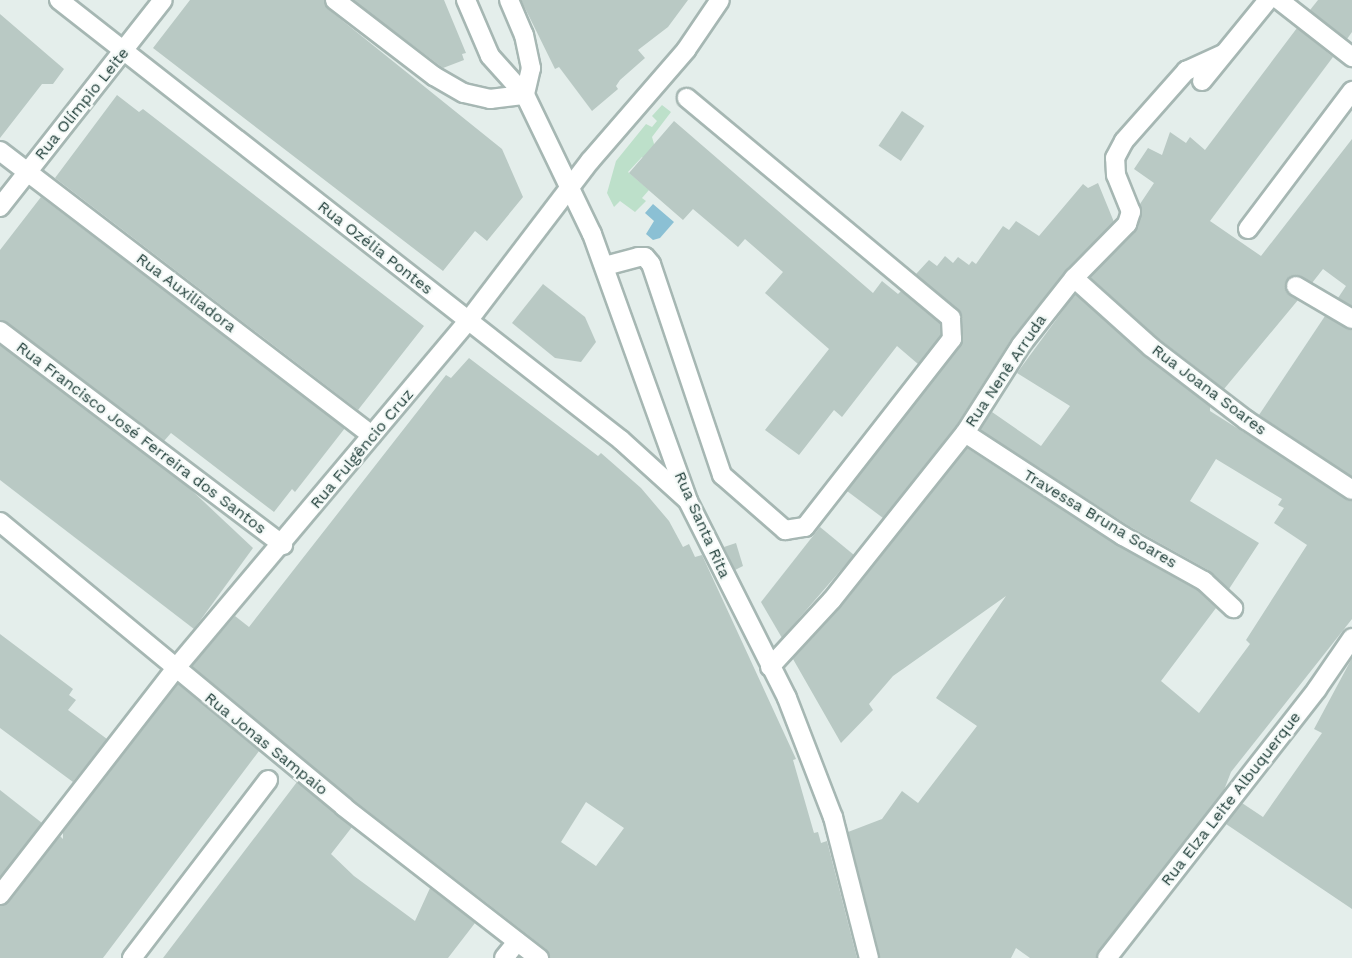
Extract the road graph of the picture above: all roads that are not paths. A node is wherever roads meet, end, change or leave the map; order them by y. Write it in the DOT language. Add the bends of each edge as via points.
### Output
graph roads {
  1 [pos="59,0"];
  2 [pos="163,0"];
  3 [pos="335,0"];
  4 [pos="466,0"];
  5 [pos="509,0"];
  6 [pos="720,0"];
  7 [pos="1268,0"];
  8 [pos="1279,0"];
  9 [pos="124,52"];
  10 [pos="1223,54"];
  11 [pos="1352,57"];
  12 [pos="1202,81"];
  13 [pos="1352,91"];
  14 [pos="525,95"];
  15 [pos="687,98"];
  16 [pos="0,151"];
  17 [pos="28,172"];
  18 [pos="572,186"];
  19 [pos="0,207"];
  20 [pos="1248,229"];
  21 [pos="605,266"];
  22 [pos="1074,278"];
  23 [pos="1296,286"];
  24 [pos="1352,319"];
  25 [pos="468,321"];
  26 [pos="0,332"];
  27 [pos="964,433"];
  28 [pos="372,435"];
  29 [pos="1352,490"];
  30 [pos="688,501"];
  31 [pos="0,522"];
  32 [pos="283,545"];
  33 [pos="1233,608"];
  34 [pos="1352,638"];
  35 [pos="770,667"];
  36 [pos="175,669"];
  37 [pos="268,780"];
  38 [pos="0,895"];
  39 [pos="517,942"];
  40 [pos="132,958"];
  41 [pos="504,958"];
  42 [pos="539,958"];
  43 [pos="869,958"];
  44 [pos="1107,958"];
  1 -- 9 [label="street, Rua Ozélia Pontes"];
  2 -- 9 [label="street, Rua Olímpio Leite"];
  3 -- 14 [label="street" via="434,76 464,93 490,99"];
  4 -- 14 [label="street, Rua Santa Rita" via="490,56"];
  5 -- 14 [label="street" via="524,35 531,68"];
  6 -- 18 [label="street, Rua Fulgêncio Cruz" via="686,50"];
  7 -- 10 [label="street, Rua Nenê Arruda"];
  8 -- 11 [label="street"];
  9 -- 17 [label="street, Rua Olímpio Leite"];
  9 -- 25 [label="street, Rua Ozélia Pontes"];
  10 -- 12 [label="street, Rua Nenê Arruda"];
  10 -- 22 [label="street, Rua Nenê Arruda" via="1186,71 1125,141 1114,158 1131,218"];
  13 -- 20 [label="street"];
  14 -- 18 [label="street, Rua Santa Rita"];
  15 -- 21 [label="street" via="951,318 952,339 806,527 785,530 722,475 651,264 645,257 638,257"];
  16 -- 17 [label="street, Rua Auxiliadora"];
  17 -- 19 [label="street, Rua Olímpio Leite"];
  17 -- 28 [label="street, Rua Auxiliadora"];
  18 -- 21 [label="street, Rua Santa Rita"];
  18 -- 25 [label="street, Rua Fulgêncio Cruz"];
  21 -- 30 [label="street, Rua Santa Rita"];
  22 -- 27 [label="street, Rua Nenê Arruda" via="1021,345"];
  22 -- 29 [label="street, Rua Joana Soares" via="1151,347 1237,413"];
  23 -- 24 [label="street"];
  25 -- 28 [label="street, Rua Fulgêncio Cruz"];
  25 -- 30 [label="street, Rua Ozélia Pontes" via="621,440"];
  26 -- 32 [label="street, Rua Francisco José Ferreira dos Santos"];
  27 -- 33 [label="street, Travessa Bruna Soares" via="1123,536 1204,581"];
  27 -- 35 [label="street, Rua Nenê Arruda" via="832,600"];
  28 -- 32 [label="street, Rua Fulgêncio Cruz"];
  30 -- 35 [label="street, Rua Santa Rita"];
  31 -- 36 [label="street, Rua Jonas Sampaio"];
  32 -- 36 [label="street, Rua Fulgêncio Cruz"];
  34 -- 44 [label="street, Rua Elza Leite Albuquerque" via="1317,689"];
  35 -- 43 [label="street, Rua Santa Rita" via="787,698 833,817"];
  36 -- 38 [label="street, Rua Fulgêncio Cruz"];
  36 -- 39 [label="street, Rua Jonas Sampaio"];
  37 -- 40 [label="street"];
  39 -- 41 [label="street"];
  39 -- 42 [label="street, Rua Jonas Sampaio"];
}
